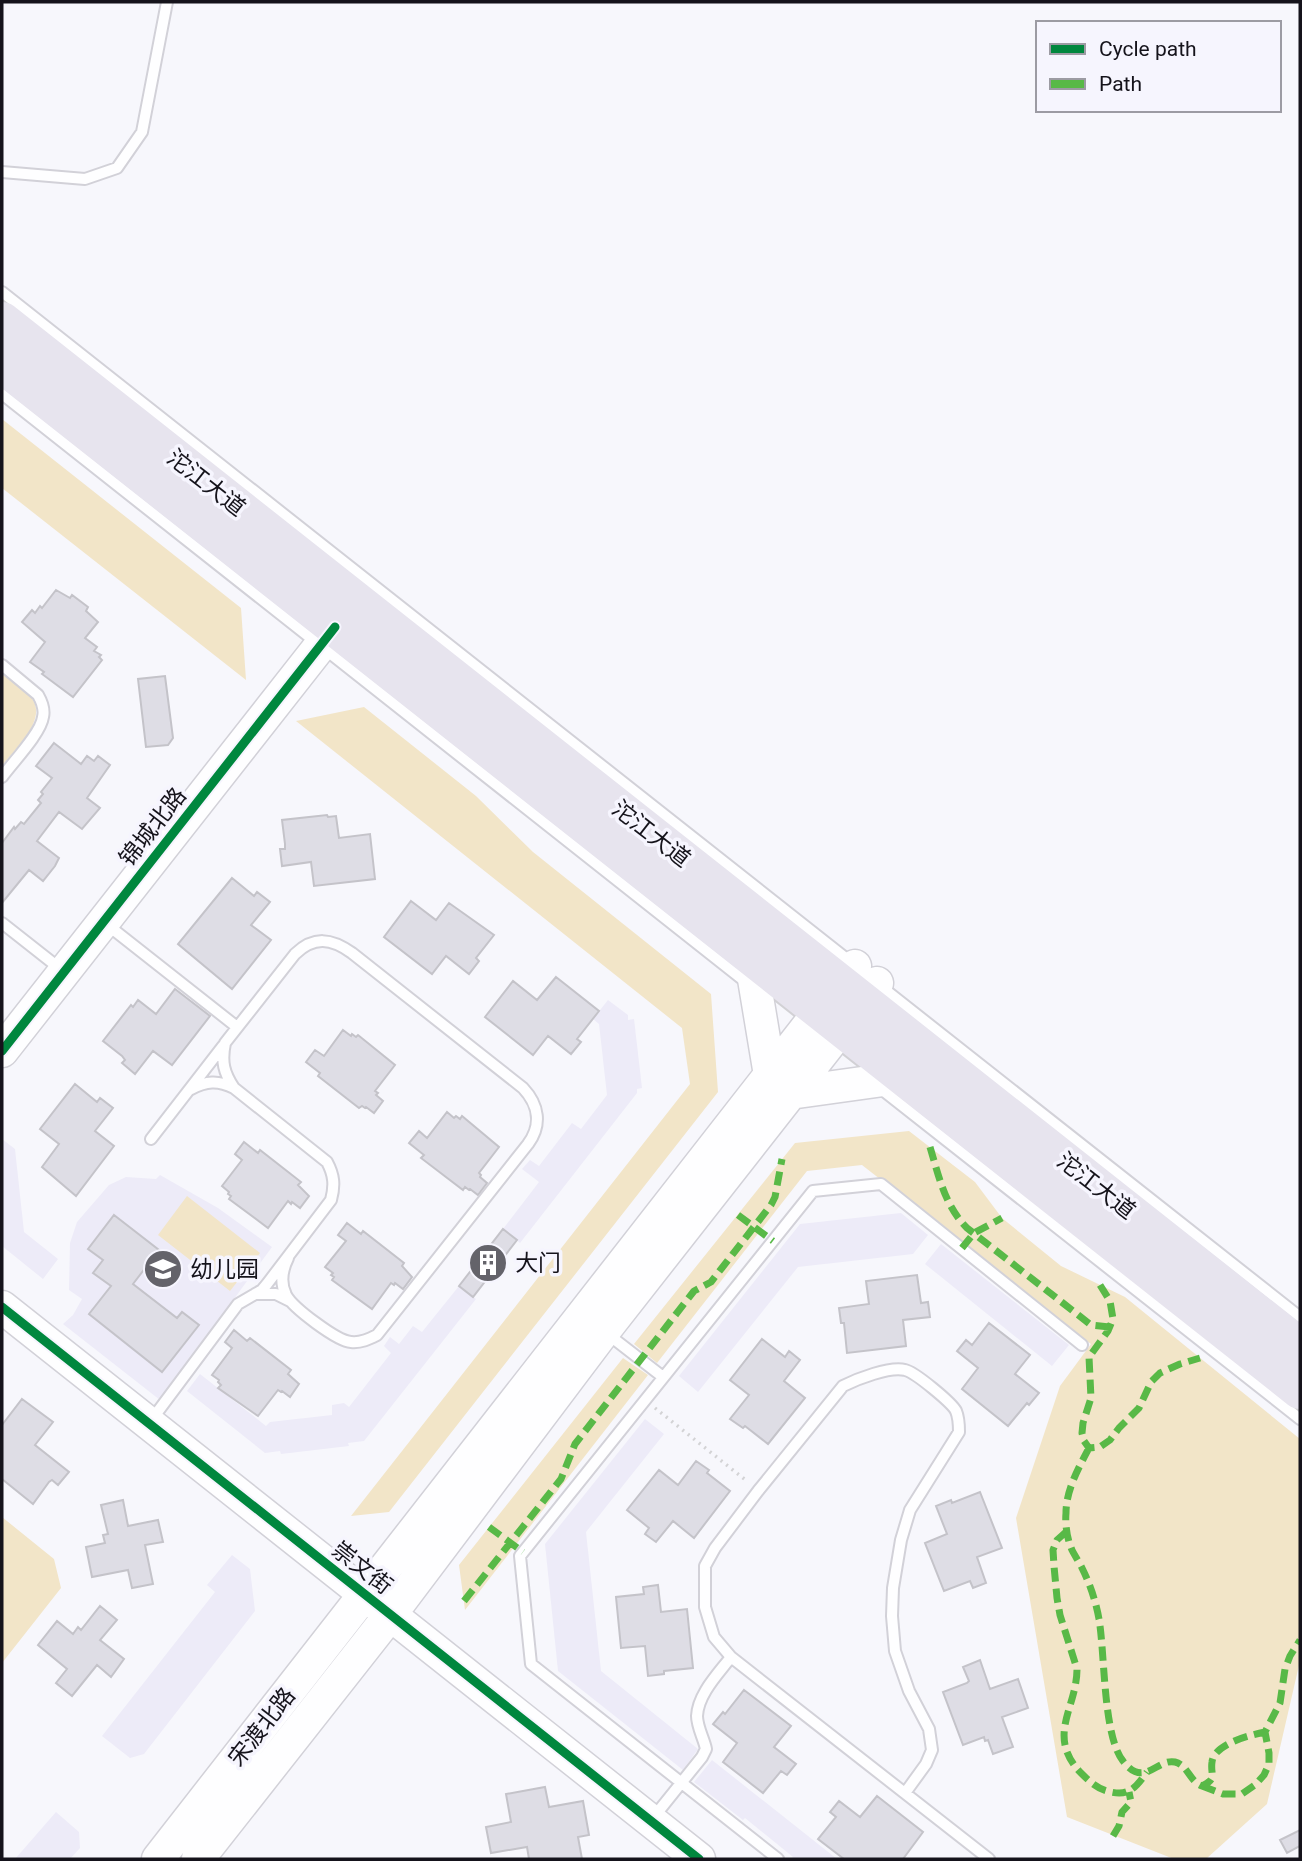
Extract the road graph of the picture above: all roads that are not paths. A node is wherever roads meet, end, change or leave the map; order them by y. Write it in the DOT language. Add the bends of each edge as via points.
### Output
graph roads {
  1 [pos="167,2"];
  2 [pos="2,173"];
  3 [pos="2,292"];
  4 [pos="2,321"];
  5 [pos="2,364"];
  6 [pos="2,394"];
  7 [pos="328,636"];
  8 [pos="2,665"];
  9 [pos="2,776"];
  10 [pos="103,922"];
  11 [pos="2,923"];
  12 [pos="64,972"];
  13 [pos="753,972"];
  14 [pos="850,995"];
  15 [pos="237,1027"];
  16 [pos="225,1043"];
  17 [pos="2,1051"];
  18 [pos="888,1080"];
  19 [pos="780,1084"];
  20 [pos="234,1088"];
  21 [pos="187,1092"];
  22 [pos="151,1139"];
  23 [pos="288,1258"];
  24 [pos="255,1294"];
  25 [pos="292,1303"];
  26 [pos="2,1307"];
  27 [pos="1300,1317"];
  28 [pos="604,1331"];
  29 [pos="1082,1345"];
  30 [pos="1300,1347"];
  31 [pos="663,1377"];
  32 [pos="1300,1390"];
  33 [pos="1300,1419"];
  34 [pos="149,1423"];
  35 [pos="365,1595"];
  36 [pos="390,1615"];
  37 [pos="731,1657"];
  38 [pos="682,1783"];
  39 [pos="905,1793"];
  40 [pos="651,1821"];
  41 [pos="158,1859"];
  42 [pos="198,1859"];
  43 [pos="699,1859"];
  44 [pos="778,1859"];
  45 [pos="989,1859"];
  1 -- 2 [label="lane" via="142,132 117,168 85,180"];
  3 -- 14 [label="lane"];
  4 -- 14 [label="highway, 沱江大道"];
  5 -- 7 [label="highway, 沱江大道"];
  6 -- 7 [label="lane"];
  7 -- 10 [label="main road, 锦城北路"];
  7 -- 13 [label="highway, 沱江大道"];
  8 -- 9 [label="lane" via="38,695 44,714 37,731"];
  10 -- 12 [label="main road, 锦城北路"];
  10 -- 15 [label="lane"];
  11 -- 12 [label="lane"];
  12 -- 17 [label="main road, 锦城北路"];
  13 -- 14 [label="highway, 沱江大道"];
  13 -- 19 [label="main road"];
  14 -- 18 [label="highway, 沱江大道"];
  14 -- 19 [label="main road"];
  14 -- 27 [label="lane"];
  14 -- 30 [label="highway, 沱江大道"];
  15 -- 16 [label="lane"];
  15 -- 25 [label="lane" via="302,947 319,941 336,943 523,1088 537,1114 533,1137 377,1335 362,1342 345,1341"];
  16 -- 20 [label="lane" via="223,1065"];
  16 -- 21 [label="lane"];
  18 -- 19 [label="main road"];
  18 -- 32 [label="highway, 沱江大道"];
  18 -- 33 [label="lane"];
  19 -- 28 [label="main road, 宋渡北路"];
  19 -- 35 [label="main road, 宋渡北路"];
  20 -- 21 [label="lane" via="209,1082"];
  20 -- 23 [label="lane" via="319,1154 332,1171 331,1200"];
  21 -- 22 [label="lane"];
  23 -- 24 [label="lane"];
  23 -- 25 [label="lane" via="282,1273"];
  24 -- 25 [label="lane" via="276,1294"];
  24 -- 34 [label="lane" via="238,1304"];
  26 -- 34 [label="main road, 崇文街"];
  28 -- 31 [label="lane"];
  28 -- 36 [label="main road, 宋渡北路"];
  29 -- 31 [label="lane" via="881,1184 813,1191"];
  31 -- 38 [label="lane" via="520,1556 531,1664"];
  34 -- 35 [label="main road, 崇文街"];
  35 -- 36 [label="main road, 崇文街"];
  35 -- 41 [label="main road, 宋渡北路"];
  36 -- 40 [label="main road, 崇文街"];
  36 -- 42 [label="main road, 宋渡北路"];
  37 -- 38 [label="lane" via="699,1707 697,1718 706,1749"];
  37 -- 39 [label="lane"];
  37 -- 39 [label="lane" via="714,1637 705,1607 705,1566 715,1548 843,1386 879,1372 905,1369 954,1408 959,1420 959,1432 910,1510 893,1588 895,1651 929,1729 932,1750"];
  38 -- 40 [label="lane"];
  38 -- 44 [label="lane"];
  39 -- 45 [label="lane"];
  40 -- 43 [label="main road, 崇文街"];
}
